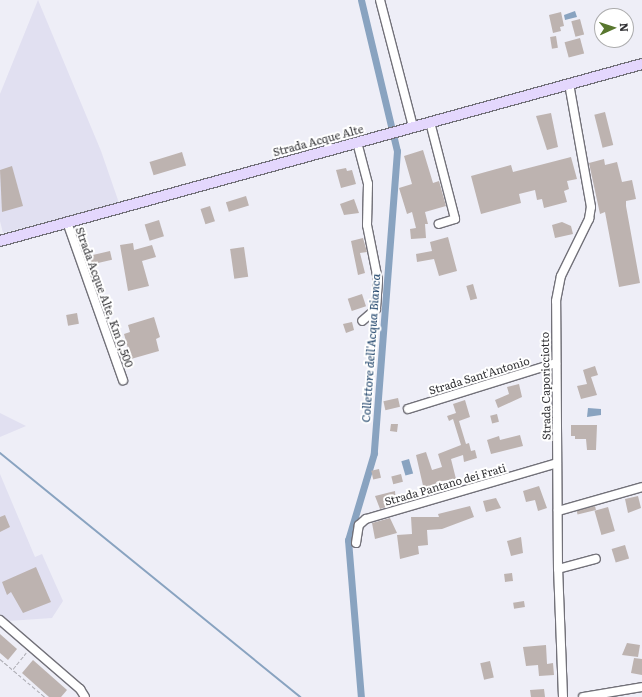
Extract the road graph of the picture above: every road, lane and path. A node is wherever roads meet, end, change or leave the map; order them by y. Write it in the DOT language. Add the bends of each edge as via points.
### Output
graph roads {
  1 [pos="380,0"];
  2 [pos="642,64"];
  3 [pos="569,84"];
  4 [pos="430,122"];
  5 [pos="413,126"];
  6 [pos="357,142"];
  7 [pos="67,222"];
  8 [pos="439,224"];
  9 [pos="0,241"];
  10 [pos="362,321"];
  11 [pos="556,363"];
  12 [pos="123,380"];
  13 [pos="408,409"];
  14 [pos="557,463"];
  15 [pos="642,487"];
  16 [pos="558,511"];
  17 [pos="356,543"];
  18 [pos="596,560"];
  19 [pos="558,569"];
  20 [pos="0,620"];
  21 [pos="32,646"];
  22 [pos="0,659"];
  23 [pos="12,670"];
  24 [pos="642,687"];
  25 [pos="45,697"];
  26 [pos="85,697"];
  27 [pos="563,697"];
  28 [pos="583,697"];
  1 -- 5 [label="street"];
  2 -- 3 [label="main road, Strada Acque Alte"];
  3 -- 4 [label="main road, Strada Acque Alte"];
  3 -- 11 [label="street, Strada Caporicciotto" via="592,207 589,219 566,262 558,284"];
  4 -- 5 [label="main road, Strada Acque Alte"];
  4 -- 8 [label="street" via="455,219"];
  5 -- 6 [label="main road, Strada Acque Alte"];
  6 -- 7 [label="main road, Strada Acque Alte"];
  6 -- 10 [label="street" via="368,184 367,229 378,283 376,309"];
  7 -- 9 [label="main road, Strada Acque Alte"];
  7 -- 12 [label="street, Strada Acque Alte, Km 0,500"];
  11 -- 13 [label="street, Strada Sant'Antonio"];
  11 -- 14 [label="street, Strada Caporicciotto"];
  14 -- 16 [label="street, Strada Caporicciotto"];
  14 -- 17 [label="street, Strada Pantano dei Frati" via="366,519 359,525"];
  15 -- 16 [label="street"];
  16 -- 19 [label="street, Strada Caporicciotto"];
  18 -- 19 [label="street"];
  19 -- 27 [label="street, Strada Caporicciotto"];
  20 -- 21 [label="street"];
  21 -- 23 [label="path"];
  21 -- 26 [label="street" via="80,689"];
  22 -- 23 [label="path"];
  23 -- 25 [label="path"];
  24 -- 28 [label="street"];
}
